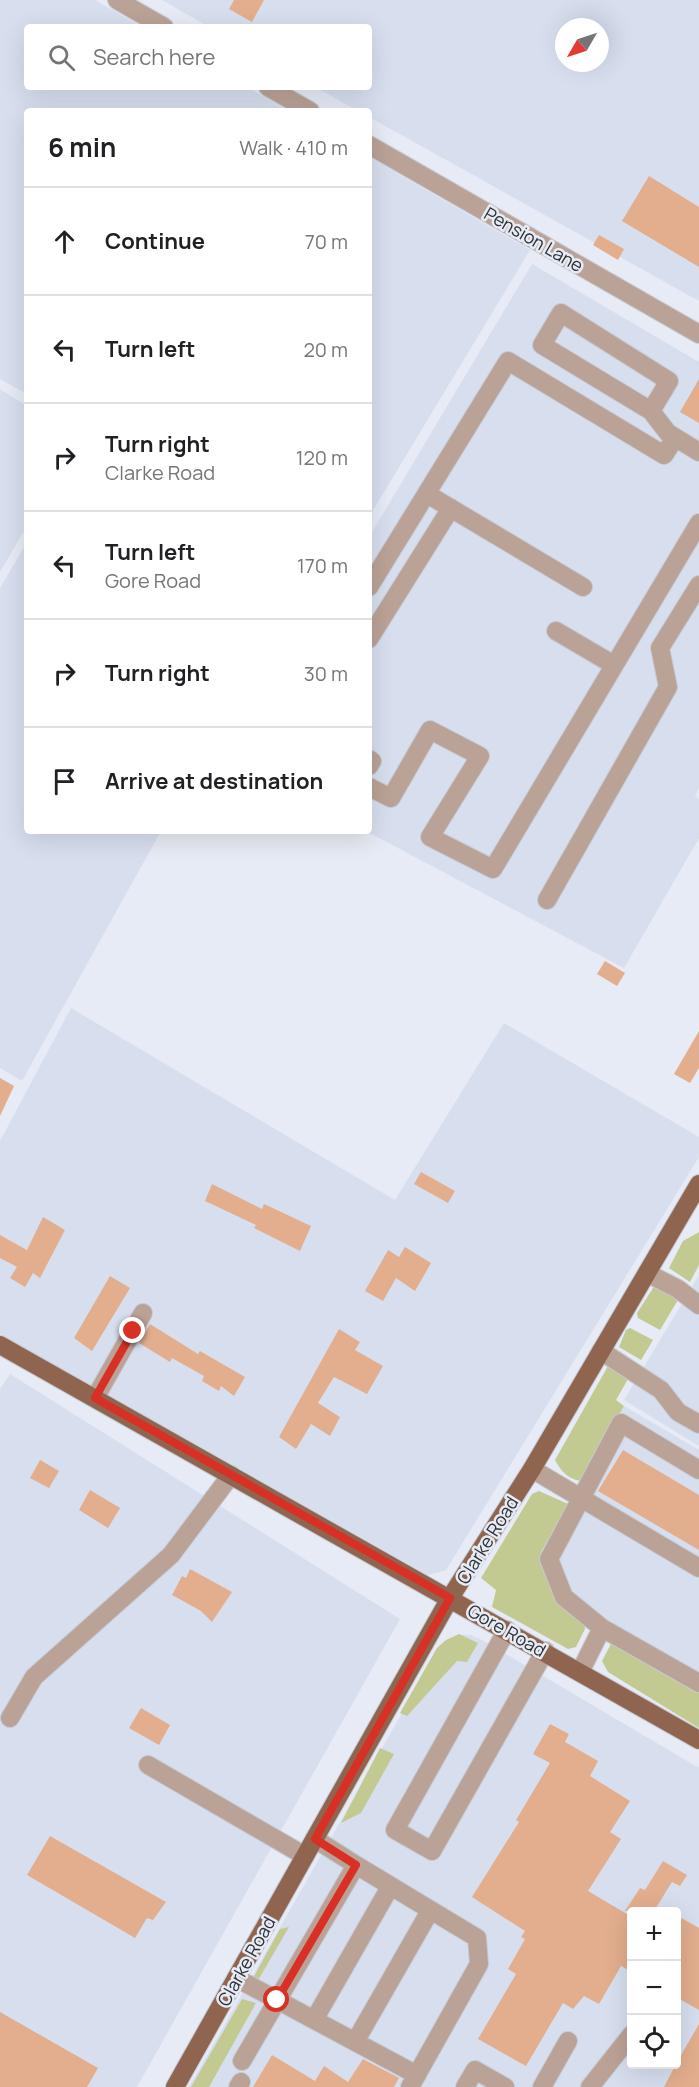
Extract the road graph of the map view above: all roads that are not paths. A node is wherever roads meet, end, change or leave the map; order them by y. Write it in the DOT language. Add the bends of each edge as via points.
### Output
graph roads {
  1 [pos="117,0"];
  2 [pos="159,24"];
  3 [pos="273,90"];
  4 [pos="305,108"];
  5 [pos="372,147"];
  6 [pos="699,334"];
  7 [pos="651,411"];
  8 [pos="675,438"];
  9 [pos="699,452"];
  10 [pos="427,494"];
  11 [pos="452,508"];
  12 [pos="699,523"];
  13 [pos="372,582"];
  14 [pos="699,585"];
  15 [pos="584,587"];
  16 [pos="556,631"];
  17 [pos="372,634"];
  18 [pos="614,665"];
  19 [pos="372,788"];
  20 [pos="547,900"];
  21 [pos="699,1184"];
  22 [pos="647,1273"];
  23 [pos="699,1305"];
  24 [pos="143,1313"];
  25 [pos="0,1345"];
  26 [pos="602,1351"];
  27 [pos="95,1398"];
  28 [pos="699,1424"];
  29 [pos="532,1469"];
  30 [pos="699,1470"];
  31 [pos="231,1474"];
  32 [pos="580,1497"];
  33 [pos="699,1568"];
  34 [pos="450,1598"];
  35 [pos="602,1628"];
  36 [pos="507,1630"];
  37 [pos="545,1652"];
  38 [pos="580,1672"];
  39 [pos="699,1683"];
  40 [pos="10,1718"];
  41 [pos="699,1740"];
  42 [pos="148,1765"];
  43 [pos="315,1839"];
  44 [pos="305,1856"];
  45 [pos="356,1865"];
  46 [pos="390,1887"];
  47 [pos="430,1911"];
  48 [pos="236,1978"];
  49 [pos="277,2000"];
  50 [pos="314,2020"];
  51 [pos="627,2040"];
  52 [pos="568,2041"];
  53 [pos="355,2042"];
  54 [pos="242,2061"];
  55 [pos="413,2081"];
  56 [pos="175,2087"];
  57 [pos="465,2087"];
  58 [pos="505,2087"];
  59 [pos="542,2087"];
  60 [pos="590,2087"];
  1 -- 2 [label="street"];
  3 -- 4 [label="street"];
  5 -- 6 [label="street, Pension Lane"];
  7 -- 7 [label="street" via="669,381 561,314 542,345"];
  7 -- 8 [label="street"];
  8 -- 9 [label="street"];
  8 -- 10 [label="street" via="664,454 508,361"];
  10 -- 11 [label="street"];
  10 -- 13 [label="street"];
  11 -- 15 [label="street"];
  11 -- 17 [label="street"];
  12 -- 18 [label="street"];
  14 -- 20 [label="street" via="660,648 668,687"];
  16 -- 18 [label="street"];
  18 -- 19 [label="street" via="493,868 430,837 480,756 430,730 391,798"];
  21 -- 22 [label="main road, Clarke Road"];
  22 -- 23 [label="street"];
  22 -- 26 [label="main road, Clarke Road"];
  24 -- 27 [label="street"];
  25 -- 27 [label="main road, Gore Road"];
  26 -- 28 [label="street" via="661,1390 678,1412"];
  26 -- 29 [label="main road, Clarke Road"];
  27 -- 31 [label="main road, Gore Road"];
  29 -- 32 [label="street"];
  29 -- 34 [label="main road, Clarke Road"];
  30 -- 32 [label="street" via="621,1424"];
  31 -- 34 [label="main road, Gore Road"];
  31 -- 40 [label="street" via="171,1555 34,1677"];
  32 -- 33 [label="street"];
  32 -- 35 [label="street" via="549,1559 564,1597"];
  34 -- 36 [label="main road, Gore Road"];
  34 -- 43 [label="main road, Clarke Road"];
  35 -- 38 [label="street"];
  35 -- 39 [label="street"];
  36 -- 37 [label="main road, Gore Road"];
  36 -- 37 [label="street" via="395,1830 432,1851"];
  37 -- 38 [label="main road, Gore Road"];
  38 -- 41 [label="main road, Gore Road"];
  42 -- 44 [label="street"];
  43 -- 44 [label="main road, Clarke Road"];
  43 -- 45 [label="street"];
  44 -- 48 [label="main road, Clarke Road"];
  45 -- 46 [label="street"];
  45 -- 49 [label="street"];
  46 -- 47 [label="street"];
  46 -- 50 [label="street"];
  47 -- 53 [label="street"];
  47 -- 55 [label="street" via="477,1938 479,1964"];
  48 -- 49 [label="street"];
  48 -- 56 [label="main road, Clarke Road"];
  49 -- 50 [label="street"];
  49 -- 54 [label="street"];
  50 -- 53 [label="street"];
  51 -- 60 [label="street"];
  52 -- 59 [label="street"];
  53 -- 55 [label="street"];
  57 -- 58 [label="street" via="474,2070"];
}
